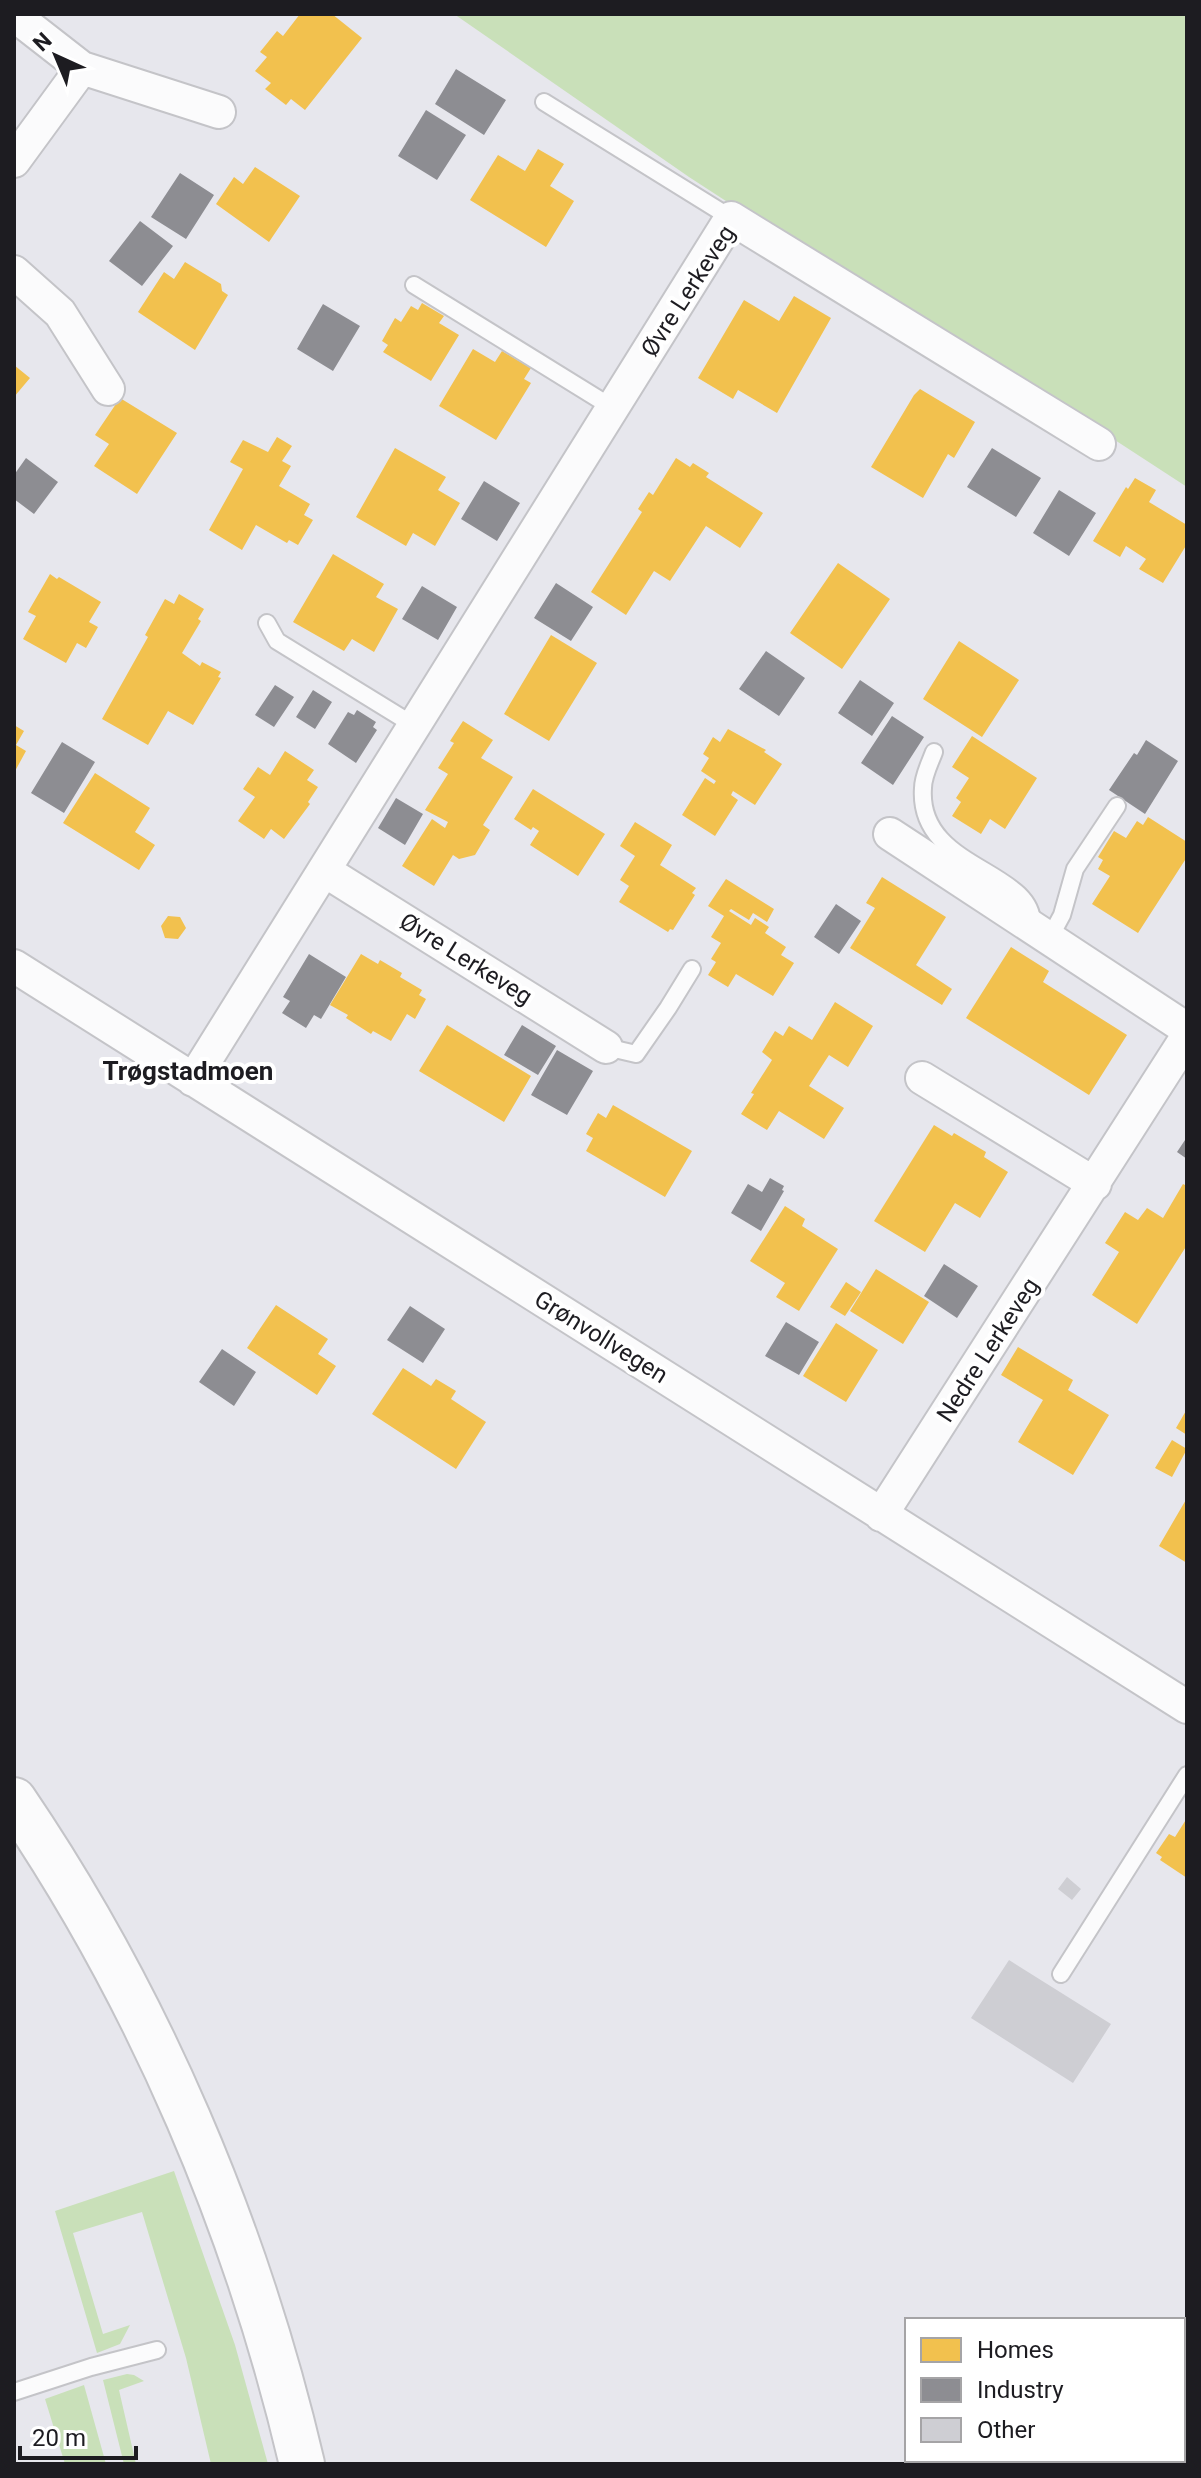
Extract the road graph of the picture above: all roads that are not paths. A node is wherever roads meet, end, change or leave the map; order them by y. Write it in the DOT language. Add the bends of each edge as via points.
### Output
graph roads {
  1 [pos="14,15"];
  2 [pos="82,68"];
  3 [pos="544,102"];
  4 [pos="219,112"];
  5 [pos="14,161"];
  6 [pos="731,218"];
  7 [pos="14,272"];
  8 [pos="414,285"];
  9 [pos="108,389"];
  10 [pos="613,408"];
  11 [pos="1099,444"];
  12 [pos="267,623"];
  13 [pos="415,726"];
  14 [pos="934,752"];
  15 [pos="1117,806"];
  16 [pos="890,834"];
  17 [pos="325,871"];
  18 [pos="1040,933"];
  19 [pos="14,966"];
  20 [pos="692,969"];
  21 [pos="1187,1029"];
  22 [pos="1187,1037"];
  23 [pos="606,1047"];
  24 [pos="922,1078"];
  25 [pos="193,1080"];
  26 [pos="1095,1184"];
  27 [pos="881,1515"];
  28 [pos="1187,1707"];
  29 [pos="1187,1775"];
  30 [pos="14,1800"];
  31 [pos="1061,1974"];
  32 [pos="157,2350"];
  33 [pos="14,2392"];
  34 [pos="302,2464"];
  1 -- 2 [label="street"];
  2 -- 4 [label="street"];
  2 -- 5 [label="street"];
  3 -- 6 [label="lane"];
  6 -- 10 [label="street, Øvre Lerkeveg"];
  6 -- 11 [label="street, Øvre Lerkeveg"];
  7 -- 9 [label="street" via="60,313"];
  8 -- 10 [label="lane"];
  10 -- 13 [label="street, Øvre Lerkeveg"];
  12 -- 13 [label="lane" via="277,641"];
  13 -- 17 [label="street, Øvre Lerkeveg"];
  14 -- 18 [label="lane" via="923,784 930,828 949,849 1024,897"];
  15 -- 18 [label="lane" via="1075,869 1062,915"];
  16 -- 18 [label="street"];
  17 -- 23 [label="street, Øvre Lerkeveg"];
  17 -- 25 [label="street, Øvre Lerkeveg"];
  18 -- 21 [label="street"];
  19 -- 25 [label="street, Grønvollvegen"];
  20 -- 23 [label="lane" via="636,1054"];
  22 -- 26 [label="street, Nedre Lerkeveg"];
  24 -- 26 [label="street"];
  25 -- 27 [label="street, Grønvollvegen"];
  26 -- 27 [label="street, Nedre Lerkeveg"];
  27 -- 28 [label="street, Grønvollvegen"];
  29 -- 31 [label="lane"];
  30 -- 34 [label="main road" via="108,1955 189,2123 252,2287"];
  32 -- 33 [label="lane"];
}
